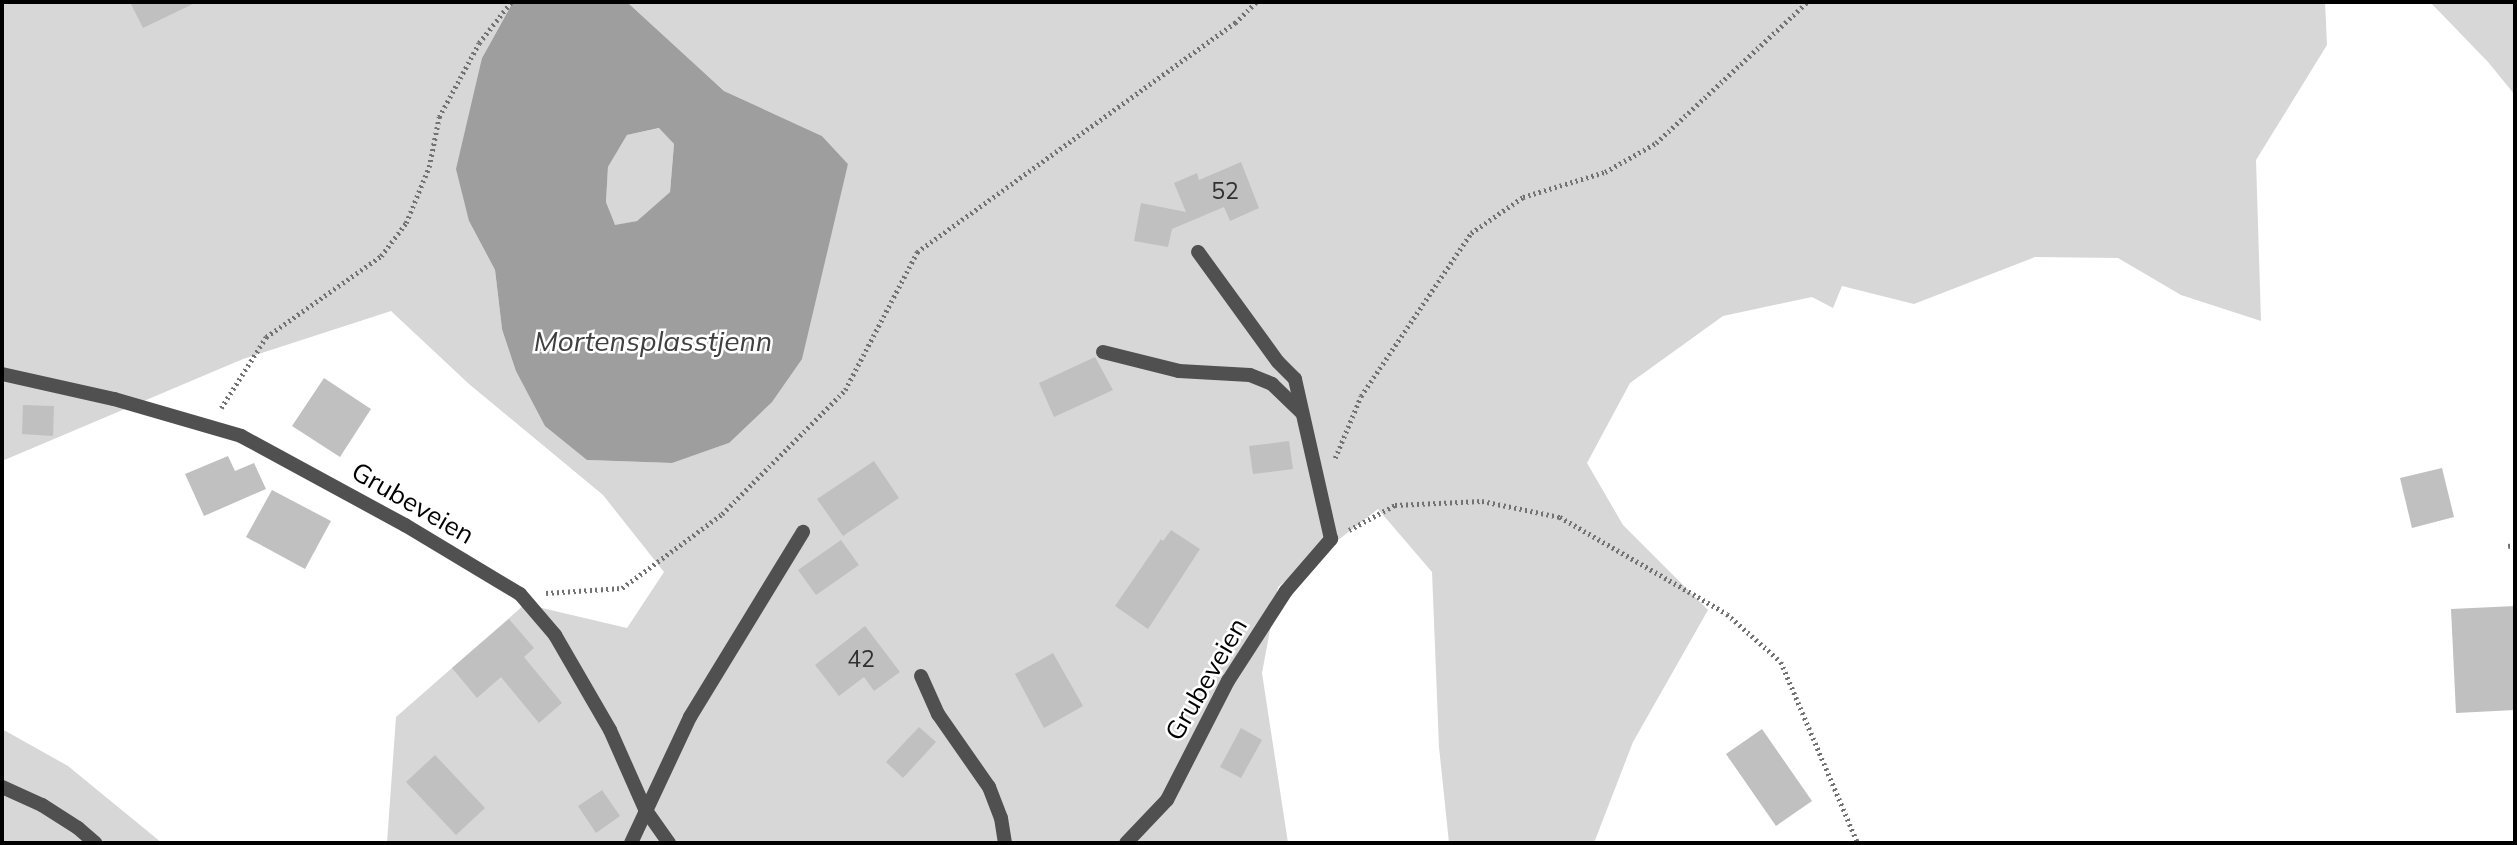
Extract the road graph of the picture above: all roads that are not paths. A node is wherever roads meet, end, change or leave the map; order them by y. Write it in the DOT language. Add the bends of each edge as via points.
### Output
graph roads {
  1 [pos="1198,252"];
  2 [pos="1103,352"];
  3 [pos="2,374"];
  4 [pos="1303,413"];
  5 [pos="803,532"];
  6 [pos="921,676"];
  7 [pos="2,787"];
  8 [pos="645,809"];
  9 [pos="95,843"];
  10 [pos="631,843"];
  11 [pos="669,843"];
  12 [pos="1005,843"];
  13 [pos="1126,843"];
  1 -- 4 [label="street" via="1295,379"];
  2 -- 4 [label="street" via="1179,371 1250,375 1272,384"];
  3 -- 8 [label="street, Grubeveien" via="114,399 241,436 520,594 555,635 610,730"];
  4 -- 13 [label="street, Grubeveien" via="1331,539 1286,591 1228,681 1167,800"];
  5 -- 8 [label="street" via="690,717"];
  6 -- 12 [label="street" via="938,714 989,787"];
  7 -- 9 [label="street" via="42,805"];
  8 -- 10 [label="street"];
  8 -- 11 [label="street, Grubeveien"];
}
